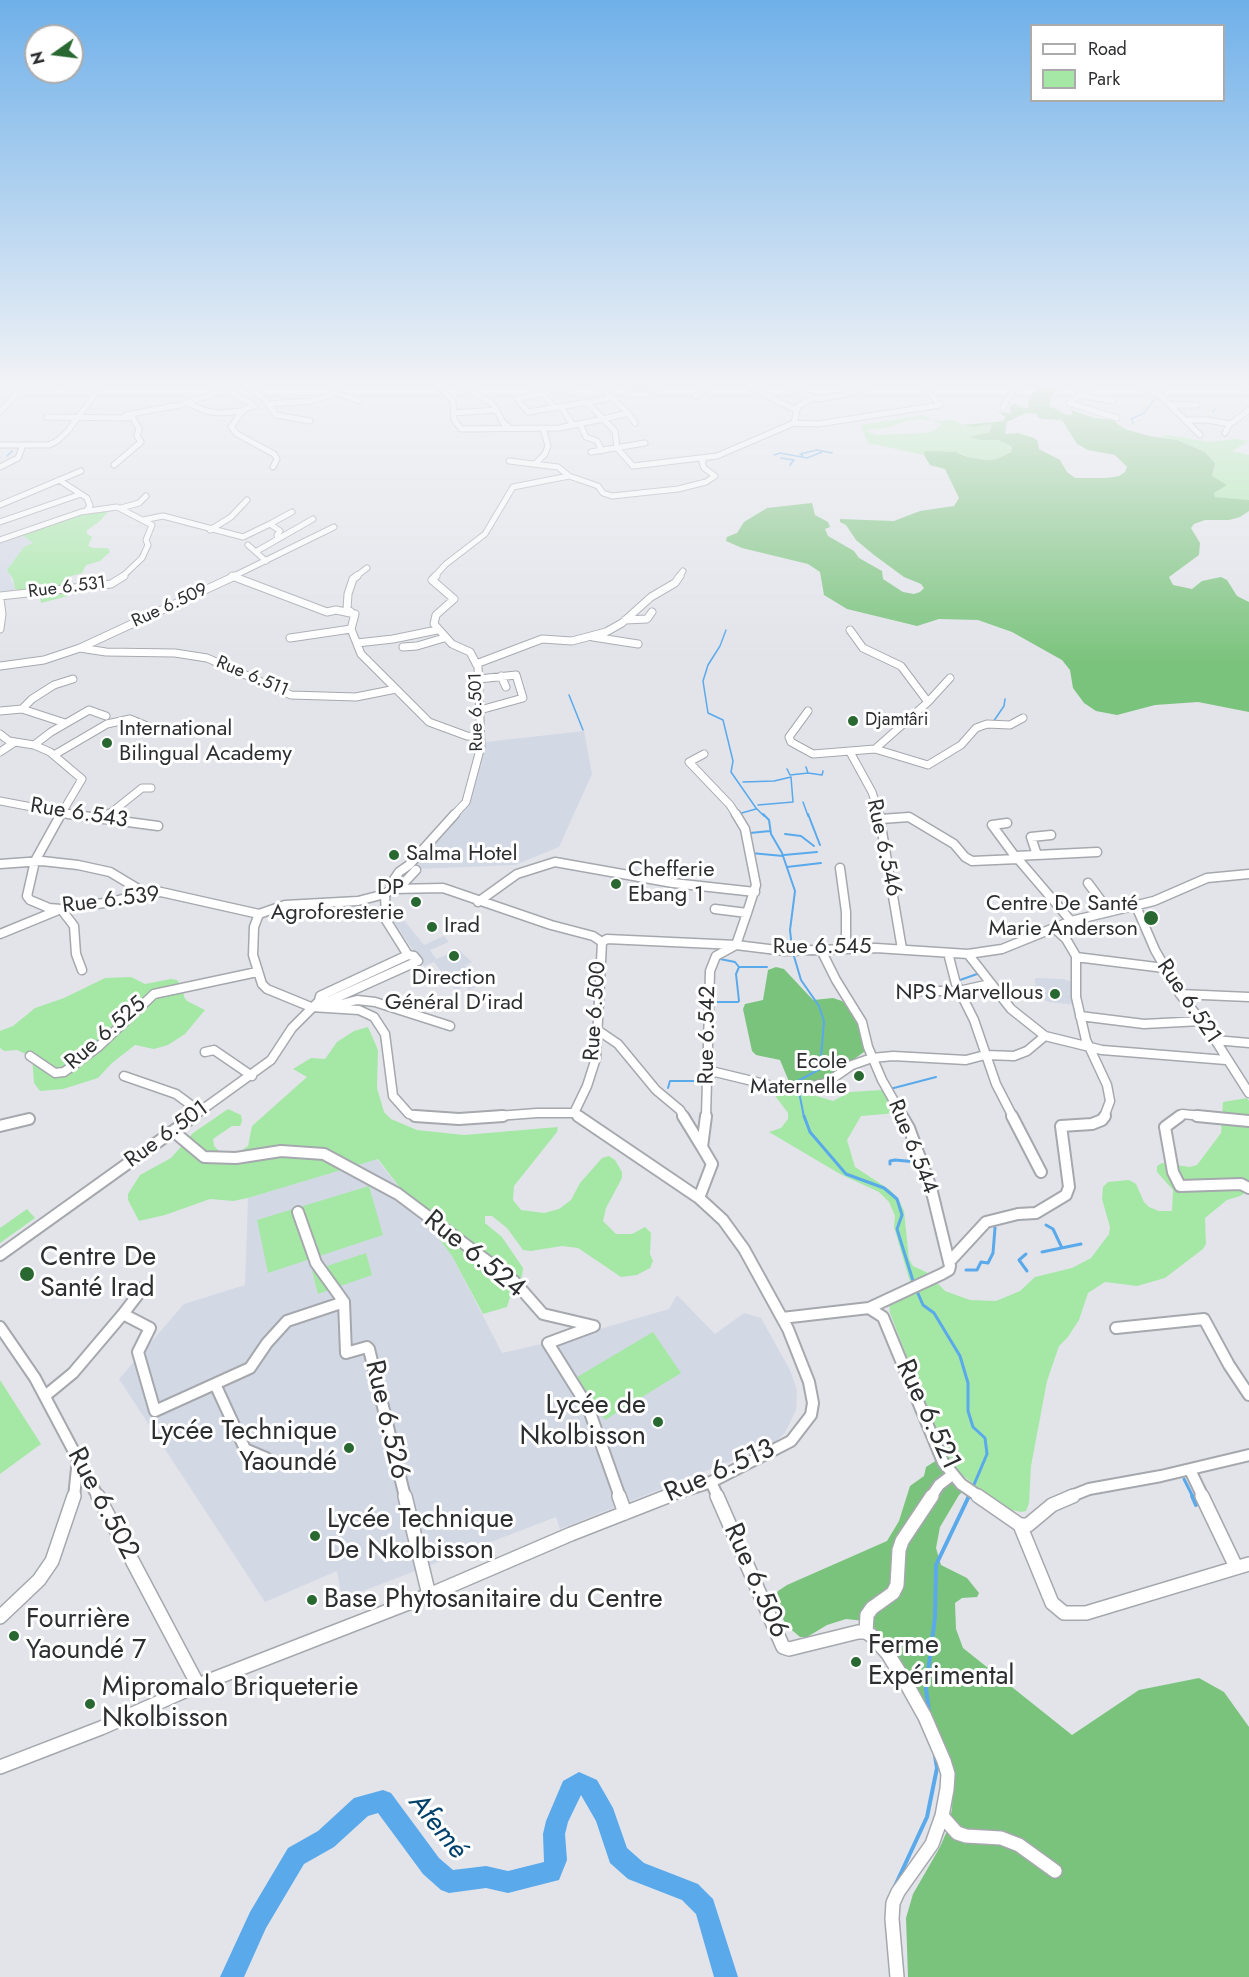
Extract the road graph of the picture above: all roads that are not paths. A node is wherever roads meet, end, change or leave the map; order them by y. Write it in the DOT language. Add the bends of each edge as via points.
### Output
graph roads {
  1 [pos="552,479"];
  2 [pos="578,479"];
  3 [pos="711,479"];
  4 [pos="59,480"];
  5 [pos="81,494"];
  6 [pos="146,496"];
  7 [pos="247,500"];
  8 [pos="0,505"];
  9 [pos="120,508"];
  10 [pos="86,511"];
  11 [pos="292,512"];
  12 [pos="17,516"];
  13 [pos="313,519"];
  14 [pos="142,520"];
  15 [pos="0,522"];
  16 [pos="270,524"];
  17 [pos="334,527"];
  18 [pos="34,528"];
  19 [pos="210,530"];
  20 [pos="278,539"];
  21 [pos="0,540"];
  22 [pos="248,545"];
  23 [pos="257,551"];
  24 [pos="266,561"];
  25 [pos="367,568"];
  26 [pos="683,571"];
  27 [pos="232,576"];
  28 [pos="0,598"];
  29 [pos="352,612"];
  30 [pos="652,612"];
  31 [pos="625,620"];
  32 [pos="351,628"];
  33 [pos="0,629"];
  34 [pos="436,630"];
  35 [pos="850,630"];
  36 [pos="590,636"];
  37 [pos="290,638"];
  38 [pos="444,638"];
  39 [pos="357,643"];
  40 [pos="638,644"];
  41 [pos="403,647"];
  42 [pos="80,648"];
  43 [pos="476,664"];
  44 [pos="0,666"];
  45 [pos="501,676"];
  46 [pos="950,678"];
  47 [pos="72,679"];
  48 [pos="479,679"];
  49 [pos="506,687"];
  50 [pos="396,689"];
  51 [pos="928,702"];
  52 [pos="22,709"];
  53 [pos="480,710"];
  54 [pos="0,711"];
  55 [pos="808,711"];
  56 [pos="106,716"];
  57 [pos="1023,718"];
  58 [pos="65,723"];
  59 [pos="154,729"];
  60 [pos="0,734"];
  61 [pos="480,738"];
  62 [pos="15,742"];
  63 [pos="34,745"];
  64 [pos="875,749"];
  65 [pos="0,752"];
  66 [pos="850,752"];
  67 [pos="704,754"];
  68 [pos="54,755"];
  69 [pos="151,788"];
  70 [pos="0,801"];
  71 [pos="60,813"];
  72 [pos="103,819"];
  73 [pos="881,819"];
  74 [pos="1007,823"];
  75 [pos="158,826"];
  76 [pos="1051,835"];
  77 [pos="1097,852"];
  78 [pos="1037,855"];
  79 [pos="1017,858"];
  80 [pos="35,861"];
  81 [pos="0,864"];
  82 [pos="840,868"];
  83 [pos="416,870"];
  84 [pos="1249,874"];
  85 [pos="1088,883"];
  86 [pos="392,890"];
  87 [pos="755,892"];
  88 [pos="146,893"];
  89 [pos="478,902"];
  90 [pos="1136,906"];
  91 [pos="62,909"];
  92 [pos="715,909"];
  93 [pos="1108,910"];
  94 [pos="259,914"];
  95 [pos="747,914"];
  96 [pos="1071,921"];
  97 [pos="1054,928"];
  98 [pos="0,933"];
  99 [pos="602,942"];
  100 [pos="735,945"];
  101 [pos="846,948"];
  102 [pos="902,949"];
  103 [pos="821,950"];
  104 [pos="948,953"];
  105 [pos="968,954"];
  106 [pos="408,955"];
  107 [pos="1076,957"];
  108 [pos="1164,968"];
  109 [pos="82,970"];
  110 [pos="257,972"];
  111 [pos="990,984"];
  112 [pos="914,991"];
  113 [pos="959,991"];
  114 [pos="1180,994"];
  115 [pos="1249,997"];
  116 [pos="310,1007"];
  117 [pos="330,1007"];
  118 [pos="1080,1016"];
  119 [pos="1201,1021"];
  120 [pos="450,1026"];
  121 [pos="596,1029"];
  122 [pos="1046,1036"];
  123 [pos="1215,1040"];
  124 [pos="1249,1043"];
  125 [pos="1090,1048"];
  126 [pos="205,1052"];
  127 [pos="985,1055"];
  128 [pos="30,1056"];
  129 [pos="873,1058"];
  130 [pos="1226,1060"];
  131 [pos="707,1070"];
  132 [pos="252,1076"];
  133 [pos="124,1077"];
  134 [pos="1249,1093"];
  135 [pos="199,1111"];
  136 [pos="574,1113"];
  137 [pos="29,1119"];
  138 [pos="1249,1121"];
  139 [pos="0,1126"];
  140 [pos="173,1131"];
  141 [pos="702,1147"];
  142 [pos="1041,1172"];
  143 [pos="1249,1188"];
  144 [pos="699,1198"];
  145 [pos="298,1212"];
  146 [pos="0,1255"];
  147 [pos="950,1261"];
  148 [pos="143,1288"];
  149 [pos="344,1302"];
  150 [pos="868,1308"];
  151 [pos="123,1314"];
  152 [pos="782,1318"];
  153 [pos="1116,1328"];
  154 [pos="1,1330"];
  155 [pos="215,1384"];
  156 [pos="1249,1395"];
  157 [pos="45,1396"];
  158 [pos="1249,1455"];
  159 [pos="78,1458"];
  160 [pos="266,1458"];
  161 [pos="1190,1470"];
  162 [pos="952,1475"];
  163 [pos="711,1482"];
  164 [pos="625,1513"];
  165 [pos="1020,1525"];
  166 [pos="1249,1564"];
  167 [pos="1236,1567"];
  168 [pos="429,1595"];
  169 [pos="0,1617"];
  170 [pos="866,1632"];
  171 [pos="198,1685"];
  172 [pos="0,1767"];
  173 [pos="942,1816"];
  174 [pos="1055,1871"];
  175 [pos="897,1977"];
  1 -- 34 [label="street" via="513,487 485,534 436,574 432,583 444,588 454,599 436,615"];
  2 -- 3 [label="street" via="598,486 606,495 678,489"];
  4 -- 5 [label="street"];
  4 -- 8 [label="street"];
  5 -- 10 [label="street" via="90,506"];
  5 -- 12 [label="street"];
  6 -- 9 [label="street" via="139,503"];
  7 -- 19 [label="street" via="231,517"];
  9 -- 10 [label="street"];
  9 -- 14 [label="street"];
  10 -- 18 [label="street"];
  11 -- 16 [label="street"];
  12 -- 15 [label="street"];
  12 -- 18 [label="street"];
  13 -- 20 [label="street"];
  14 -- 19 [label="street" via="163,516"];
  14 -- 28 [label="street, Rue 6.531" via="152,525 142,558 111,584"];
  16 -- 19 [label="street" via="243,537"];
  16 -- 20 [label="street" via="280,531"];
  17 -- 24 [label="street, Rue 6.509"];
  18 -- 21 [label="street"];
  20 -- 23 [label="street"];
  22 -- 23 [label="street"];
  23 -- 24 [label="street"];
  24 -- 27 [label="street, Rue 6.509"];
  25 -- 29 [label="street" via="353,579 347,609"];
  26 -- 31 [label="street" via="675,583 651,597"];
  27 -- 29 [label="street" via="327,612"];
  27 -- 42 [label="street, Rue 6.509"];
  28 -- 33 [label="street"];
  29 -- 32 [label="street" via="356,616"];
  30 -- 31 [label="street" via="647,619"];
  31 -- 36 [label="street" via="606,632"];
  32 -- 37 [label="street"];
  32 -- 39 [label="street"];
  34 -- 38 [label="street, Rue 6.501"];
  34 -- 39 [label="street"];
  35 -- 51 [label="street" via="863,648 901,666"];
  36 -- 40 [label="street"];
  36 -- 43 [label="street" via="561,641 542,639"];
  38 -- 41 [label="street"];
  38 -- 43 [label="street, Rue 6.501" via="470,652"];
  39 -- 50 [label="street" via="361,654"];
  42 -- 44 [label="street, Rue 6.509" via="44,660"];
  42 -- 50 [label="street, Rue 6.511" via="207,658 291,695 356,697"];
  43 -- 48 [label="street, Rue 6.501"];
  45 -- 48 [label="street"];
  45 -- 49 [label="street"];
  45 -- 53 [label="street" via="518,676 523,698"];
  46 -- 51 [label="street"];
  47 -- 52 [label="street" via="54,685"];
  48 -- 53 [label="street, Rue 6.501"];
  50 -- 61 [label="street" via="429,722"];
  51 -- 64 [label="street"];
  52 -- 54 [label="street"];
  52 -- 58 [label="street"];
  53 -- 61 [label="street, Rue 6.501"];
  55 -- 66 [label="street" via="789,740 813,753"];
  56 -- 58 [label="street" via="89,710"];
  57 -- 64 [label="street" via="1010,725 987,724 976,728 961,745 928,765"];
  58 -- 63 [label="street"];
  59 -- 68 [label="street" via="130,719 107,724"];
  60 -- 62 [label="street, Rue 6.539"];
  61 -- 86 [label="street, Rue 6.501" via="466,802 399,872 391,884"];
  62 -- 63 [label="street, Rue 6.539"];
  62 -- 65 [label="street"];
  63 -- 68 [label="street, Rue 6.539"];
  64 -- 66 [label="street"];
  66 -- 73 [label="street, Rue 6.546" via="872,792"];
  67 -- 87 [label="street" via="689,762 742,823"];
  68 -- 71 [label="street, Rue 6.539" via="82,782"];
  69 -- 72 [label="street" via="142,788"];
  70 -- 71 [label="street, Rue 6.543"];
  71 -- 72 [label="street, Rue 6.543"];
  71 -- 80 [label="street, Rue 6.539"];
  72 -- 75 [label="street, Rue 6.543"];
  73 -- 79 [label="street" via="909,817 954,844 972,861"];
  73 -- 102 [label="street, Rue 6.546"];
  74 -- 79 [label="street" via="992,825"];
  76 -- 78 [label="street" via="1031,837"];
  77 -- 78 [label="street"];
  78 -- 79 [label="street"];
  79 -- 96 [label="street"];
  80 -- 81 [label="street"];
  80 -- 88 [label="street" via="110,872"];
  80 -- 91 [label="street, Rue 6.539" via="28,898 49,908"];
  82 -- 101 [label="street"];
  83 -- 86 [label="street"];
  84 -- 90 [label="street, Rue 6.545" via="1208,878"];
  85 -- 93 [label="street"];
  86 -- 89 [label="street, Rue 6.545" via="444,888"];
  86 -- 94 [label="street" via="358,901 285,905"];
  86 -- 106 [label="street, Rue 6.501" via="387,920"];
  87 -- 89 [label="street" via="673,883 555,862 517,874"];
  87 -- 95 [label="street, Rue 6.542"];
  88 -- 91 [label="street, Rue 6.539"];
  88 -- 94 [label="street, Rue 6.539" via="166,892"];
  89 -- 99 [label="street, Rue 6.545"];
  90 -- 93 [label="street, Rue 6.545"];
  90 -- 108 [label="street, Rue 6.521"];
  91 -- 98 [label="street"];
  91 -- 109 [label="street" via="75,926 76,954"];
  92 -- 95 [label="street"];
  93 -- 96 [label="street, Rue 6.545"];
  94 -- 110 [label="street" via="254,927 253,955"];
  95 -- 100 [label="street, Rue 6.542"];
  96 -- 97 [label="street, Rue 6.545"];
  97 -- 105 [label="street, Rue 6.545" via="1002,949"];
  97 -- 107 [label="street"];
  99 -- 100 [label="street, Rue 6.545" via="607,939"];
  99 -- 121 [label="street, Rue 6.500"];
  100 -- 103 [label="street, Rue 6.545" via="785,951"];
  100 -- 131 [label="street, Rue 6.542" via="716,956 710,970"];
  101 -- 102 [label="street, Rue 6.545"];
  101 -- 103 [label="street, Rue 6.545"];
  102 -- 104 [label="street, Rue 6.545"];
  103 -- 129 [label="street, Rue 6.544" via="862,1022"];
  104 -- 105 [label="street, Rue 6.545"];
  104 -- 113 [label="street"];
  105 -- 111 [label="street"];
  106 -- 116 [label="street, Rue 6.501" via="414,956 417,963 329,1001 319,1000"];
  107 -- 108 [label="street"];
  107 -- 118 [label="street"];
  108 -- 114 [label="street, Rue 6.521"];
  110 -- 116 [label="street" via="267,989"];
  110 -- 128 [label="street, Rue 6.525" via="154,994 98,1047 64,1072 55,1073"];
  111 -- 113 [label="street"];
  111 -- 122 [label="street" via="1020,1018"];
  112 -- 113 [label="street"];
  113 -- 127 [label="street"];
  114 -- 115 [label="street"];
  114 -- 119 [label="street, Rue 6.521"];
  116 -- 117 [label="street"];
  116 -- 132 [label="street, Rue 6.501" via="271,1060"];
  117 -- 120 [label="street" via="364,1000"];
  117 -- 136 [label="street" via="359,1010 374,1017 384,1034 393,1096 409,1114 459,1119"];
  118 -- 119 [label="street" via="1144,1024"];
  118 -- 125 [label="street"];
  119 -- 123 [label="street, Rue 6.521"];
  121 -- 136 [label="street, Rue 6.500" via="596,1058"];
  121 -- 141 [label="street" via="618,1044 651,1084 680,1110"];
  122 -- 125 [label="street"];
  122 -- 127 [label="street" via="1019,1055"];
  123 -- 124 [label="street"];
  123 -- 130 [label="street, Rue 6.521"];
  125 -- 130 [label="street"];
  125 -- 147 [label="street" via="1110,1101 1105,1116 1092,1124 1060,1128 1069,1187 1066,1196 1036,1213 1018,1214 981,1226"];
  126 -- 132 [label="street" via="214,1050"];
  127 -- 129 [label="street" via="966,1060"];
  127 -- 142 [label="street"];
  129 -- 131 [label="street" via="852,1065 826,1083 802,1089"];
  129 -- 147 [label="street, Rue 6.544" via="909,1128 931,1188"];
  130 -- 134 [label="street, Rue 6.521"];
  131 -- 141 [label="street, Rue 6.542"];
  132 -- 135 [label="street, Rue 6.501"];
  133 -- 135 [label="street" via="176,1094"];
  135 -- 140 [label="street, Rue 6.501"];
  136 -- 144 [label="street, Rue 6.513"];
  137 -- 139 [label="street"];
  138 -- 143 [label="street" via="1182,1114 1165,1127 1173,1172 1180,1186 1241,1184"];
  140 -- 146 [label="street, Rue 6.501"];
  140 -- 164 [label="street, Rue 6.524" via="204,1157 236,1158 281,1151 324,1154 398,1194 514,1281 543,1314 594,1326 548,1343 588,1407"];
  141 -- 144 [label="street, Rue 6.542" via="712,1164"];
  144 -- 152 [label="street, Rue 6.513" via="723,1220 744,1249"];
  145 -- 149 [label="street" via="316,1263"];
  147 -- 150 [label="street" via="950,1268 942,1274"];
  148 -- 151 [label="street"];
  149 -- 155 [label="street" via="287,1321 250,1368"];
  149 -- 168 [label="street, Rue 6.526" via="346,1353 369,1349"];
  150 -- 152 [label="street"];
  150 -- 162 [label="street, Rue 6.521" via="883,1317 936,1448"];
  151 -- 155 [label="street" via="150,1328 138,1352 155,1411"];
  151 -- 157 [label="street" via="73,1373"];
  152 -- 163 [label="street, Rue 6.513" via="809,1382 811,1415 791,1441"];
  153 -- 156 [label="street" via="1204,1319"];
  154 -- 157 [label="street, Rue 6.502"];
  155 -- 160 [label="street" via="245,1449"];
  157 -- 159 [label="street, Rue 6.502"];
  158 -- 161 [label="street"];
  159 -- 169 [label="street" via="74,1501 52,1561 39,1580"];
  159 -- 171 [label="street, Rue 6.502"];
  161 -- 165 [label="street" via="1089,1488 1052,1505 1028,1525"];
  161 -- 167 [label="street"];
  162 -- 165 [label="street, Rue 6.521"];
  162 -- 170 [label="street" via="939,1485 902,1541 897,1585 867,1615"];
  163 -- 164 [label="street, Rue 6.513"];
  163 -- 170 [label="street, Rue 6.506" via="783,1647 789,1649"];
  164 -- 168 [label="street, Rue 6.513"];
  165 -- 167 [label="street" via="1052,1603 1064,1613 1086,1613"];
  166 -- 167 [label="street"];
  168 -- 171 [label="street, Rue 6.513"];
  170 -- 173 [label="street" via="888,1654 925,1718 944,1761 948,1774"];
  171 -- 172 [label="street, Rue 6.513"];
  173 -- 174 [label="street" via="957,1833 1001,1838 1019,1845"];
  173 -- 175 [label="street" via="932,1844 893,1903"];
}
